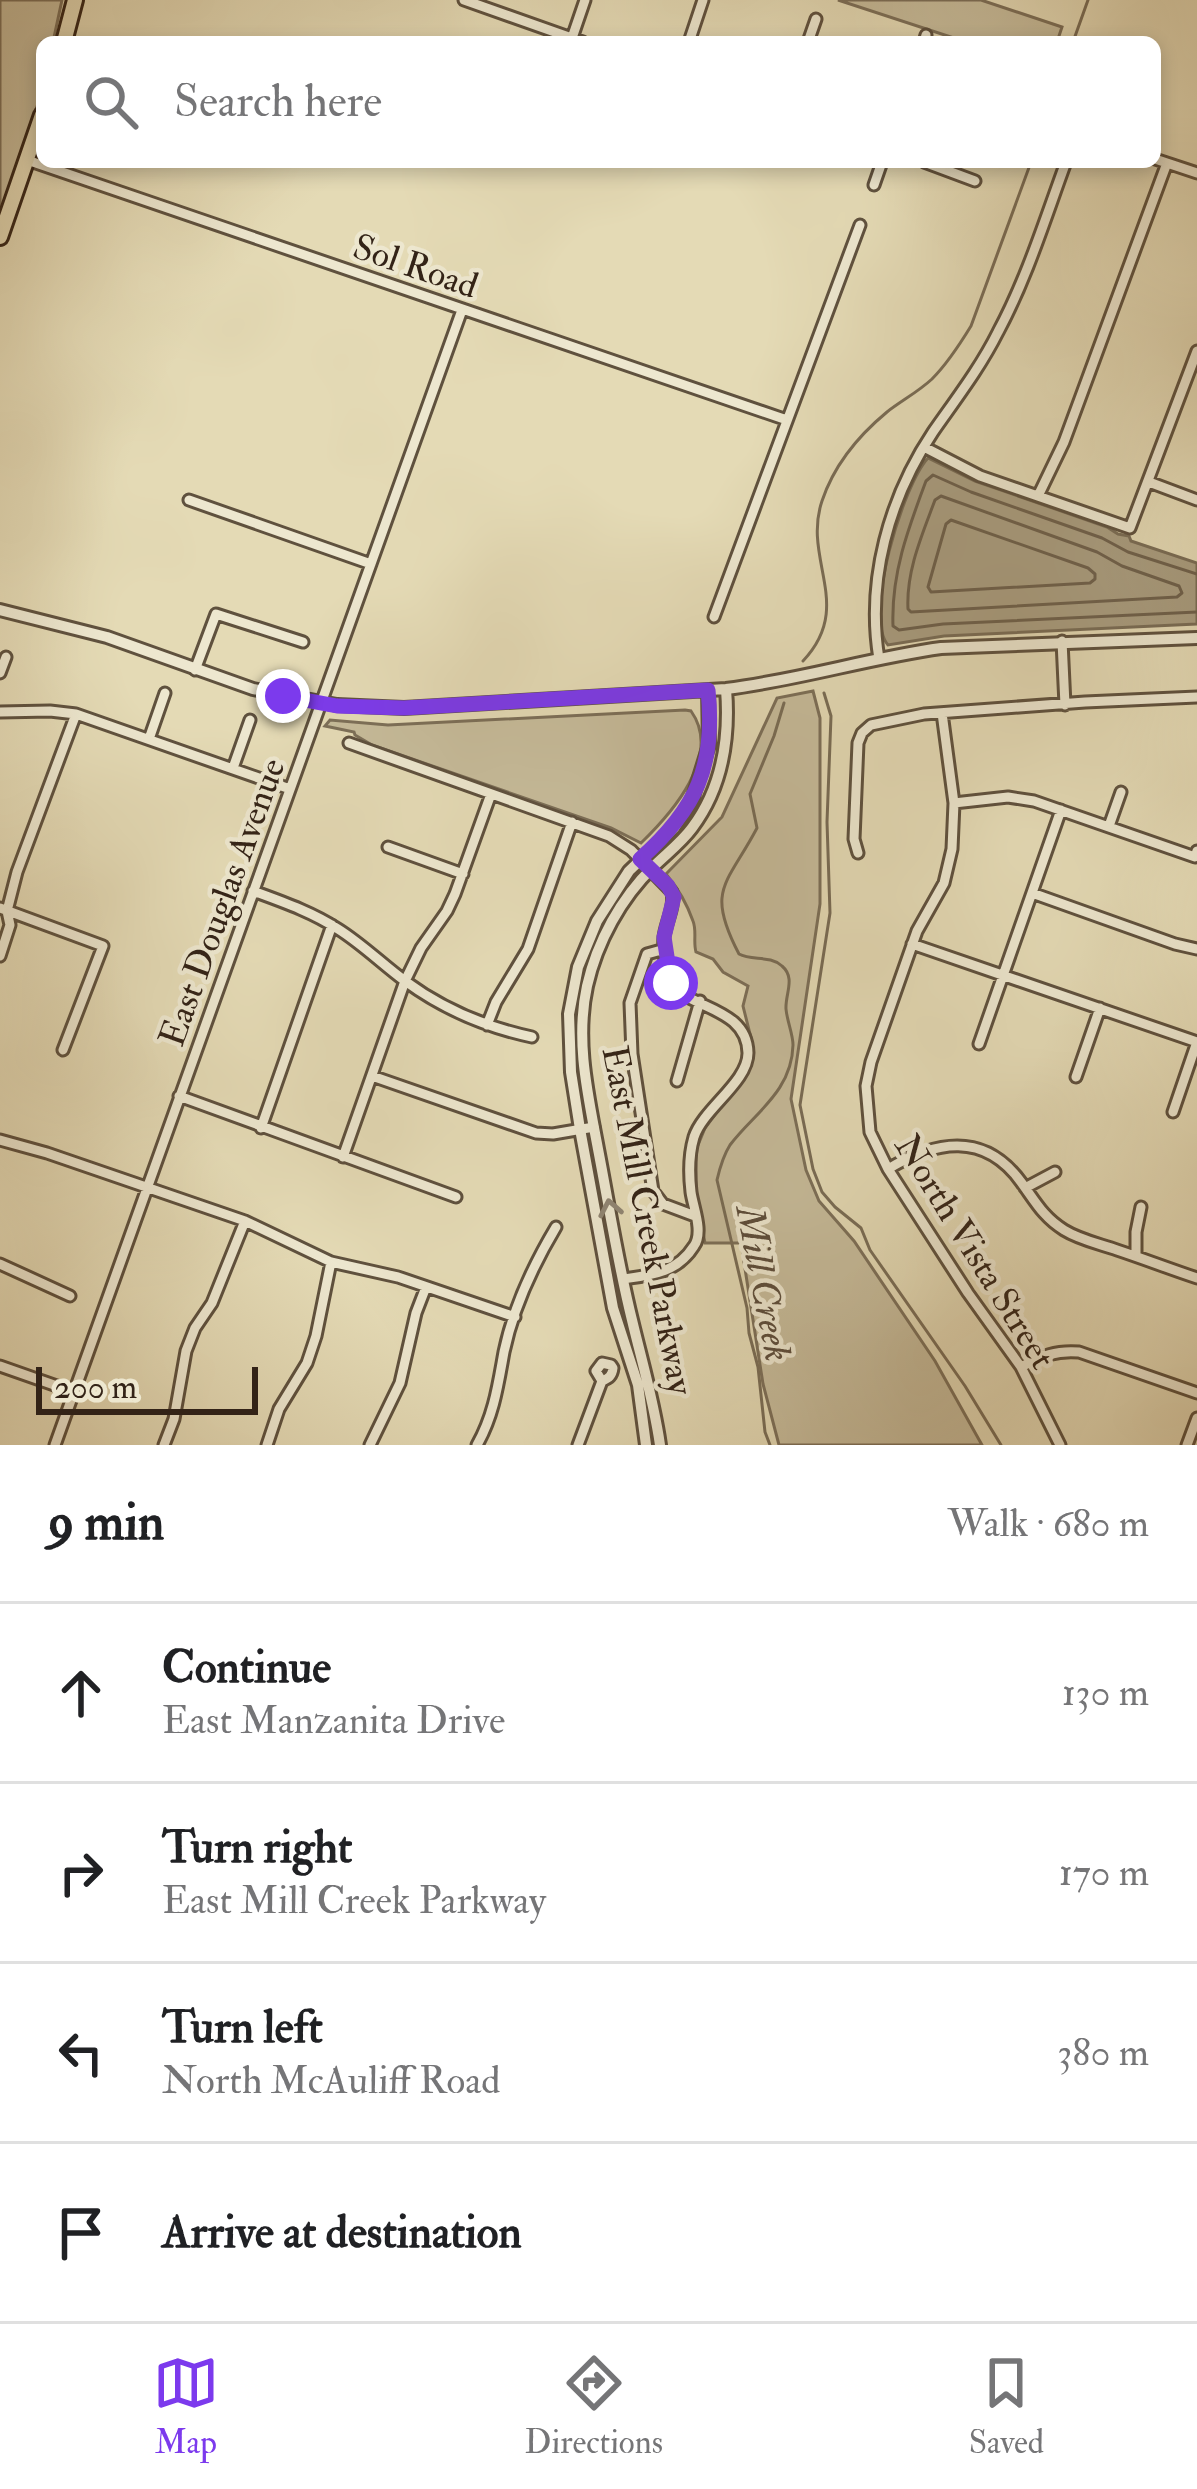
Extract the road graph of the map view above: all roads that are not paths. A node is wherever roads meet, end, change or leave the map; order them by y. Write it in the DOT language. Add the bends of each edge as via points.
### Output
graph roads {
  1 [pos="75,0"];
  2 [pos="466,0"];
  3 [pos="585,0"];
  4 [pos="704,0"];
  5 [pos="816,19"];
  6 [pos="66,36"];
  7 [pos="567,36"];
  8 [pos="579,36"];
  9 [pos="691,36"];
  10 [pos="810,36"];
  11 [pos="36,133"];
  12 [pos="27,160"];
  13 [pos="1161,161"];
  14 [pos="36,163"];
  15 [pos="1167,163"];
  16 [pos="50,168"];
  17 [pos="880,168"];
  18 [pos="940,168"];
  19 [pos="1064,168"];
  20 [pos="1197,173"];
  21 [pos="975,181"];
  22 [pos="874,185"];
  23 [pos="860,225"];
  24 [pos="0,237"];
  25 [pos="462,310"];
  26 [pos="1197,351"];
  27 [pos="787,421"];
  28 [pos="924,447"];
  29 [pos="1149,482"];
  30 [pos="1038,496"];
  31 [pos="189,500"];
  32 [pos="1197,500"];
  33 [pos="371,564"];
  34 [pos="0,610"];
  35 [pos="714,616"];
  36 [pos="1197,638"];
  37 [pos="1062,641"];
  38 [pos="303,642"];
  39 [pos="6,657"];
  40 [pos="879,659"];
  41 [pos="195,670"];
  42 [pos="0,673"];
  43 [pos="726,689"];
  44 [pos="708,690"];
  45 [pos="165,693"];
  46 [pos="1197,697"];
  47 [pos="322,704"];
  48 [pos="1065,705"];
  49 [pos="0,712"];
  50 [pos="942,713"];
  51 [pos="76,714"];
  52 [pos="250,720"];
  53 [pos="148,739"];
  54 [pos="349,743"];
  55 [pos="233,767"];
  56 [pos="290,789"];
  57 [pos="1120,792"];
  58 [pos="490,794"];
  59 [pos="954,803"];
  60 [pos="1060,810"];
  61 [pos="572,822"];
  62 [pos="1109,826"];
  63 [pos="388,847"];
  64 [pos="858,853"];
  65 [pos="1196,854"];
  66 [pos="640,859"];
  67 [pos="651,869"];
  68 [pos="463,874"];
  69 [pos="253,891"];
  70 [pos="1032,893"];
  71 [pos="3,910"];
  72 [pos="332,925"];
  73 [pos="912,944"];
  74 [pos="1197,949"];
  75 [pos="665,950"];
  76 [pos="0,956"];
  77 [pos="1003,975"];
  78 [pos="405,982"];
  79 [pos="700,1001"];
  80 [pos="1100,1008"];
  81 [pos="487,1025"];
  82 [pos="532,1037"];
  83 [pos="1197,1042"];
  84 [pos="979,1044"];
  85 [pos="63,1050"];
  86 [pos="372,1076"];
  87 [pos="1076,1077"];
  88 [pos="676,1081"];
  89 [pos="179,1096"];
  90 [pos="1173,1112"];
  91 [pos="594,1127"];
  92 [pos="261,1128"];
  93 [pos="580,1130"];
  94 [pos="0,1140"];
  95 [pos="343,1157"];
  96 [pos="888,1169"];
  97 [pos="1055,1172"];
  98 [pos="1025,1188"];
  99 [pos="146,1189"];
  100 [pos="456,1197"];
  101 [pos="1141,1207"];
  102 [pos="695,1216"];
  103 [pos="244,1221"];
  104 [pos="556,1227"];
  105 [pos="1136,1256"];
  106 [pos="331,1262"];
  107 [pos="0,1264"];
  108 [pos="1197,1278"];
  109 [pos="623,1280"];
  110 [pos="426,1287"];
  111 [pos="70,1296"];
  112 [pos="515,1317"];
  113 [pos="0,1366"];
  114 [pos="1022,1366"];
  115 [pos="602,1381"];
  116 [pos="74,1392"];
  117 [pos="1197,1394"];
  118 [pos="1197,1418"];
  119 [pos="55,1445"];
  120 [pos="164,1445"];
  121 [pos="267,1445"];
  122 [pos="370,1445"];
  123 [pos="477,1445"];
  124 [pos="578,1445"];
  125 [pos="646,1445"];
  126 [pos="660,1445"];
  127 [pos="1060,1445"];
  128 [pos="1187,1445"];
  1 -- 6 [label="main road"];
  2 -- 7 [label="street"];
  3 -- 8 [label="street"];
  4 -- 9 [label="street"];
  5 -- 10 [label="street"];
  11 -- 12 [label="main road"];
  12 -- 14 [label="street, Sol Road"];
  12 -- 24 [label="main road"];
  13 -- 15 [label="street"];
  15 -- 20 [label="street"];
  15 -- 30 [label="street"];
  16 -- 25 [label="street, Sol Road"];
  17 -- 22 [label="street"];
  18 -- 21 [label="street"];
  19 -- 28 [label="street" via="998,332"];
  23 -- 27 [label="street"];
  25 -- 27 [label="street, Sol Road"];
  25 -- 33 [label="street, East Douglas Avenue"];
  26 -- 29 [label="street"];
  27 -- 35 [label="street"];
  28 -- 30 [label="street"];
  28 -- 40 [label="street" via="881,554 874,606"];
  29 -- 30 [label="street" via="1130,528"];
  29 -- 32 [label="street"];
  31 -- 33 [label="street"];
  33 -- 47 [label="street, East Douglas Avenue"];
  34 -- 41 [label="street"];
  36 -- 37 [label="street"];
  37 -- 40 [label="street"];
  37 -- 48 [label="street"];
  38 -- 41 [label="street" via="215,614"];
  39 -- 42 [label="street"];
  40 -- 43 [label="street"];
  41 -- 47 [label="street"];
  43 -- 44 [label="street"];
  43 -- 67 [label="street, East Mill Creek Parkway" via="728,726 712,793 691,829"];
  44 -- 47 [label="street" via="404,708"];
  44 -- 66 [label="street, East Mill Creek Parkway" via="709,746 699,783 674,828"];
  45 -- 53 [label="street"];
  46 -- 48 [label="street"];
  47 -- 56 [label="street, East Douglas Avenue"];
  48 -- 50 [label="street"];
  49 -- 51 [label="street"];
  50 -- 59 [label="street, North Vista Street"];
  50 -- 64 [label="street" via="868,727 858,743"];
  51 -- 53 [label="street"];
  51 -- 71 [label="street"];
  52 -- 55 [label="street"];
  53 -- 55 [label="street"];
  54 -- 58 [label="street"];
  55 -- 56 [label="street"];
  56 -- 69 [label="street, East Douglas Avenue"];
  57 -- 62 [label="street"];
  58 -- 61 [label="street"];
  58 -- 68 [label="street"];
  59 -- 60 [label="street" via="1008,797"];
  59 -- 73 [label="street, North Vista Street" via="947,873"];
  60 -- 62 [label="street"];
  60 -- 70 [label="street"];
  61 -- 66 [label="street" via="620,841"];
  61 -- 81 [label="street" via="528,949"];
  62 -- 65 [label="street"];
  63 -- 68 [label="street"];
  66 -- 67 [label="street"];
  66 -- 93 [label="street, East Mill Creek Parkway" via="597,921 572,988 568,1038"];
  67 -- 75 [label="street" via="674,897"];
  67 -- 91 [label="street, East Mill Creek Parkway" via="615,916 589,980 582,1046"];
  68 -- 78 [label="street"];
  69 -- 72 [label="street"];
  69 -- 89 [label="street, East Douglas Avenue"];
  70 -- 74 [label="street"];
  70 -- 77 [label="street"];
  71 -- 76 [label="street" via="10,925"];
  71 -- 85 [label="street" via="103,946"];
  72 -- 78 [label="street"];
  72 -- 92 [label="street"];
  73 -- 77 [label="street"];
  73 -- 96 [label="street, North Vista Street" via="866,1086 870,1132"];
  75 -- 79 [label="street" via="671,983"];
  75 -- 102 [label="street" via="647,955 630,1003 632,1054 652,1191"];
  77 -- 80 [label="street"];
  77 -- 84 [label="street"];
  78 -- 81 [label="street"];
  78 -- 86 [label="street"];
  79 -- 88 [label="street"];
  79 -- 102 [label="street" via="728,1016 748,1053 693,1140"];
  80 -- 83 [label="street"];
  80 -- 87 [label="street"];
  81 -- 82 [label="street"];
  83 -- 90 [label="street"];
  86 -- 93 [label="street" via="516,1128"];
  86 -- 95 [label="street"];
  89 -- 92 [label="street"];
  89 -- 99 [label="street, East Douglas Avenue"];
  91 -- 93 [label="street"];
  109 -- 91 [label="street, East Mill Creek Parkway, one-way"];
  92 -- 95 [label="street"];
  93 -- 125 [label="street, East Mill Creek Parkway"];
  94 -- 99 [label="street"];
  95 -- 100 [label="street"];
  96 -- 98 [label="street" via="936,1146 959,1145 1005,1163"];
  96 -- 114 [label="street, North Vista Street"];
  97 -- 98 [label="street"];
  98 -- 105 [label="street" via="1070,1233"];
  99 -- 103 [label="street"];
  99 -- 116 [label="street, East Douglas Avenue"];
  101 -- 105 [label="street"];
  102 -- 109 [label="street" via="694,1247 665,1274"];
  103 -- 106 [label="street"];
  103 -- 120 [label="street" via="185,1351"];
  104 -- 112 [label="street"];
  105 -- 108 [label="street"];
  106 -- 110 [label="street"];
  106 -- 121 [label="street" via="307,1363"];
  107 -- 111 [label="street"];
  109 -- 126 [label="street, East Mill Creek Parkway"];
  110 -- 112 [label="street"];
  110 -- 122 [label="street" via="400,1383"];
  112 -- 123 [label="street" via="495,1406"];
  113 -- 116 [label="street"];
  114 -- 117 [label="street" via="1079,1352"];
  114 -- 127 [label="street, North Vista Street"];
  115 -- 124 [label="street"];
  116 -- 119 [label="street, East Douglas Avenue"];
  118 -- 128 [label="street"];
}
